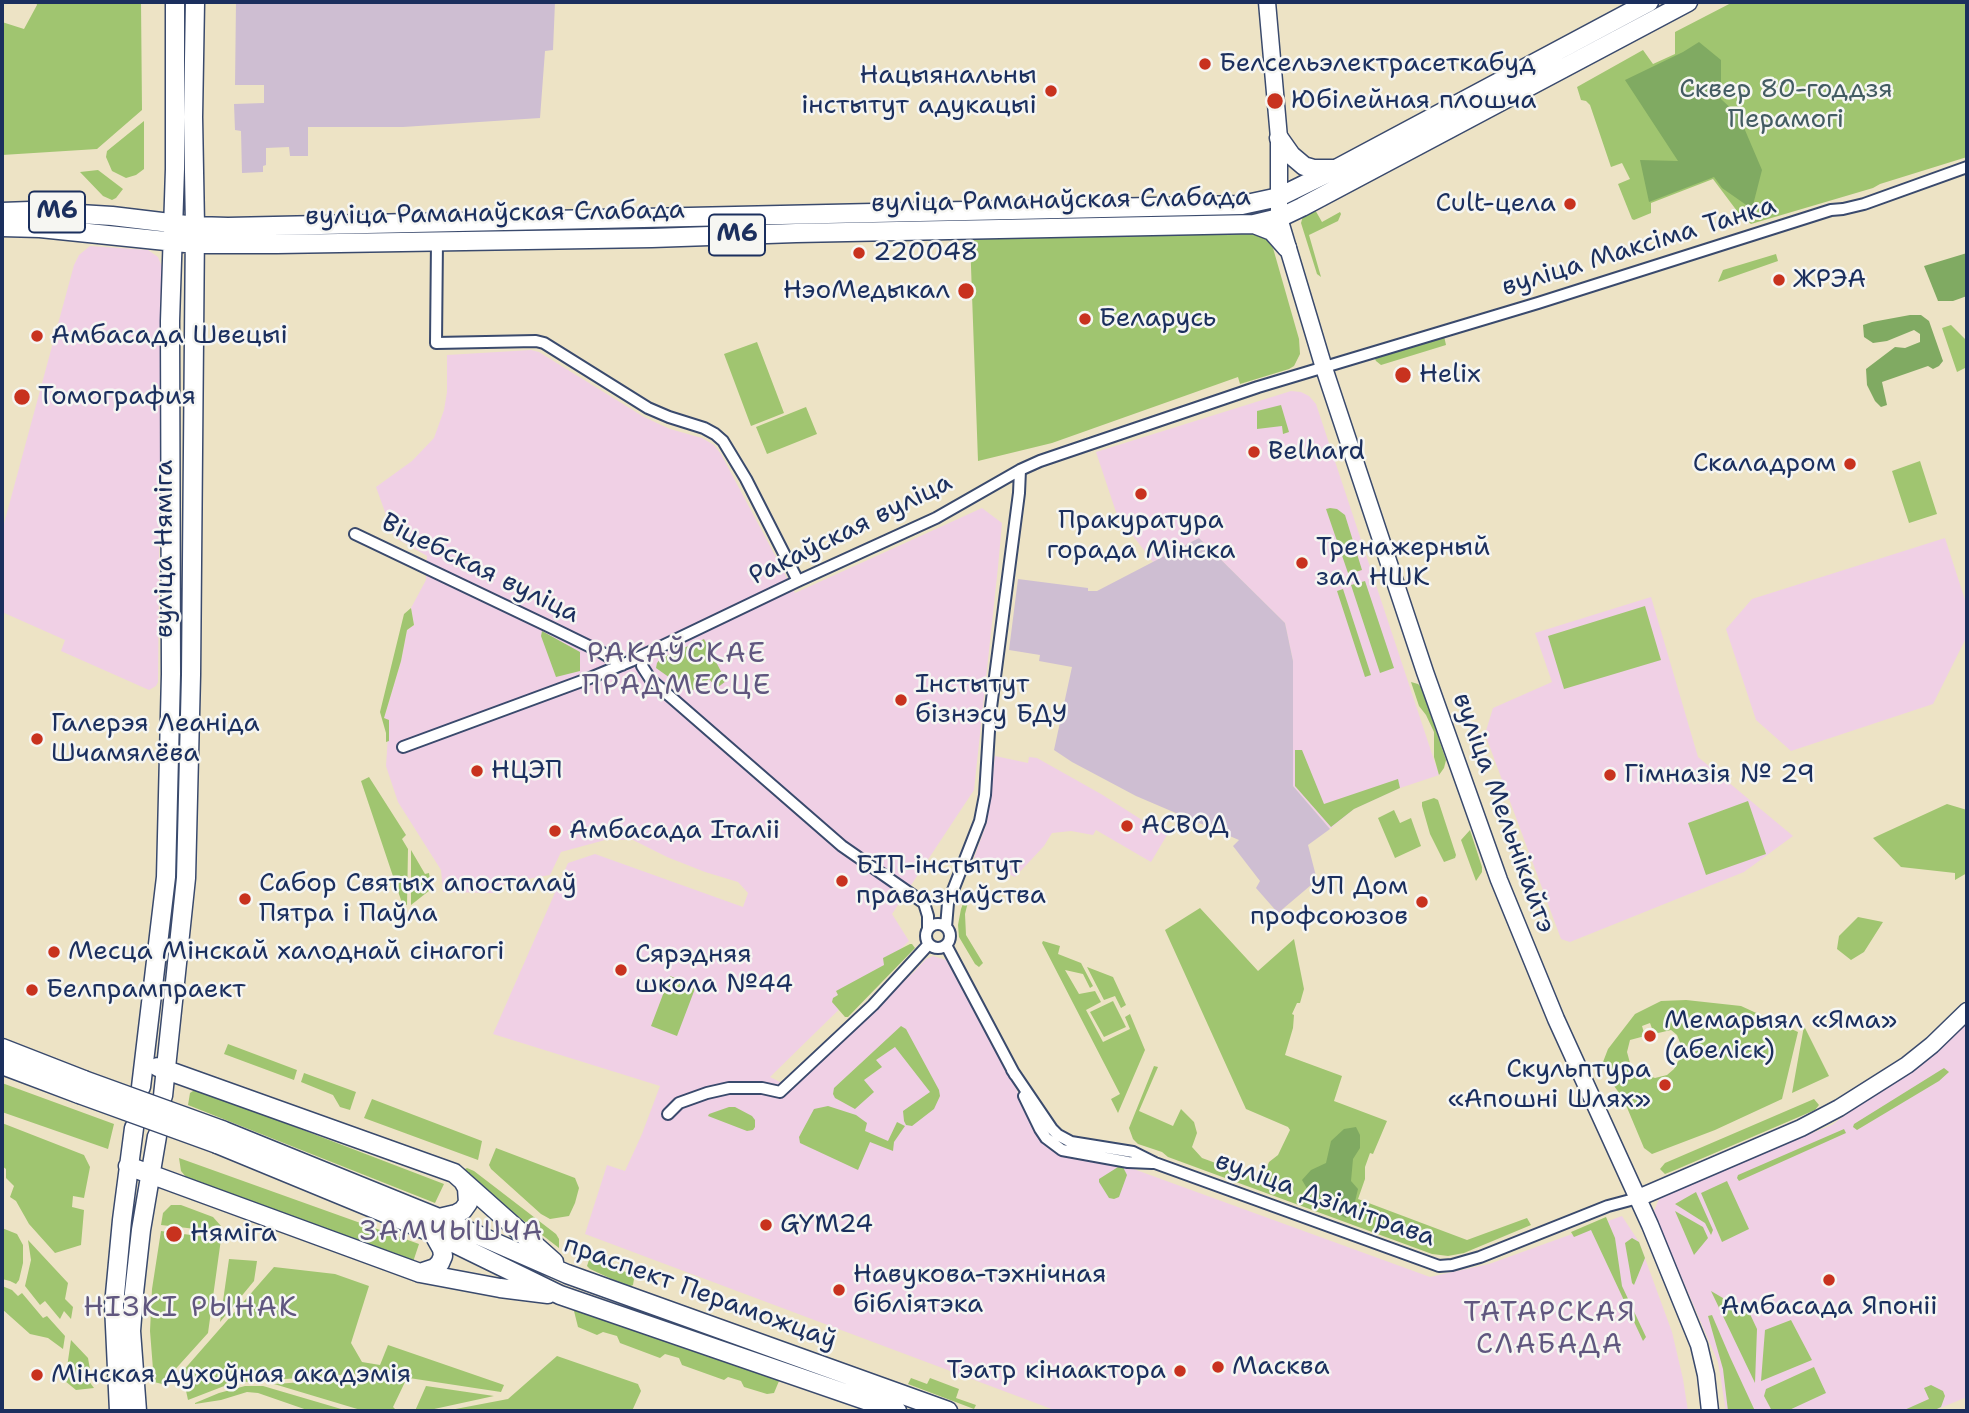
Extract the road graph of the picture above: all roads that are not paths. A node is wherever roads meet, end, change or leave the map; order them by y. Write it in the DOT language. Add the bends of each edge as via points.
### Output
graph roads {
  1 [pos="176,2"];
  2 [pos="195,2"];
  3 [pos="1267,2"];
  4 [pos="1649,2"];
  5 [pos="1688,2"];
  6 [pos="1279,138"];
  7 [pos="1967,167"];
  8 [pos="1336,169"];
  9 [pos="1279,197"];
  10 [pos="2,212"];
  11 [pos="1279,218"];
  12 [pos="173,224"];
  13 [pos="1254,225"];
  14 [pos="2,227"];
  15 [pos="195,235"];
  16 [pos="437,241"];
  17 [pos="172,242"];
  18 [pos="1287,248"];
  19 [pos="1324,368"];
  20 [pos="1020,470"];
  21 [pos="355,534"];
  22 [pos="798,581"];
  23 [pos="647,654"];
  24 [pos="622,665"];
  25 [pos="403,747"];
  26 [pos="950,898"];
  27 [pos="924,903"];
  28 [pos="946,927"];
  29 [pos="928,929"];
  30 [pos="929,944"];
  31 [pos="946,945"];
  32 [pos="1967,1011"];
  33 [pos="2,1048"];
  34 [pos="145,1062"];
  35 [pos="2,1065"];
  36 [pos="167,1070"];
  37 [pos="82,1087"];
  38 [pos="141,1087"];
  39 [pos="163,1096"];
  40 [pos="668,1114"];
  41 [pos="134,1128"];
  42 [pos="157,1136"];
  43 [pos="128,1166"];
  44 [pos="151,1174"];
  45 [pos="463,1181"];
  46 [pos="1637,1198"];
  47 [pos="436,1226"];
  48 [pos="420,1273"];
  49 [pos="567,1274"];
  50 [pos="560,1295"];
  51 [pos="119,1411"];
  52 [pos="137,1411"];
  53 [pos="897,1411"];
  54 [pos="948,1411"];
  55 [pos="1710,1411"];
  1 -- 12 [label="main road, вуліца Няміга"];
  2 -- 15 [label="main road, вуліца Няміга"];
  3 -- 6 [label="main road, вуліца Мельнікайтэ"];
  4 -- 8 [label="main road, М6"];
  5 -- 11 [label="main road, М6"];
  6 -- 8 [label="main road" via="1304,166"];
  6 -- 9 [label="main road, вуліца Мельнікайтэ"];
  7 -- 19 [label="street, вуліца Максіма Танка" via="1889,196 1821,213"];
  8 -- 9 [label="main road, М6"];
  9 -- 11 [label="main road, вуліца Мельнікайтэ"];
  9 -- 15 [label="main road, вуліца Раманаўская Слабада / М6" via="1242,205 228,227"];
  10 -- 12 [label="main road, М6" via="112,216"];
  11 -- 13 [label="main road, вуліца Раманаўская Слабада / М6"];
  11 -- 18 [label="main road, вуліца Мельнікайтэ"];
  12 -- 15 [label="main road, М6"];
  12 -- 17 [label="main road, вуліца Няміга"];
  13 -- 16 [label="main road, вуліца Раманаўская Слабада / М6"];
  13 -- 18 [label="main road" via="1272,231"];
  14 -- 17 [label="main road, М6"];
  15 -- 16 [label="main road, вуліца Раманаўская Слабада / М6"];
  15 -- 17 [label="main road, вуліца Раманаўская Слабада / М6"];
  15 -- 36 [label="main road, вуліца Няміга" via="186,878"];
  16 -- 22 [label="street" via="436,343 544,343 648,408 715,433 746,479"];
  17 -- 34 [label="main road, вуліца Няміга" via="166,877"];
  18 -- 19 [label="main road, вуліца Мельнікайтэ"];
  19 -- 20 [label="street, Ракаўская вуліца"];
  19 -- 46 [label="main road, вуліца Мельнікайтэ" via="1499,880"];
  20 -- 22 [label="street, Ракаўская вуліца" via="950,511"];
  20 -- 26 [label="street" via="990,715 985,794 976,834"];
  21 -- 24 [label="street, Віцебская вуліца"];
  22 -- 23 [label="street, Ракаўская вуліца"];
  23 -- 24 [label="street, Ракаўская вуліца"];
  23 -- 27 [label="street" via="642,666 651,680 842,846"];
  24 -- 25 [label="street, Ракаўская вуліца"];
  26 -- 27 [label="street" via="942,904"];
  26 -- 28 [label="street"];
  27 -- 29 [label="street"];
  28 -- 29 [label="street" via="939,924"];
  28 -- 31 [label="street" via="950,934"];
  29 -- 30 [label="street"];
  30 -- 31 [label="street"];
  30 -- 40 [label="street" via="873,1005 780,1092 729,1088 679,1104"];
  31 -- 46 [label="street, вуліца Дзімітрава" via="1040,1129 1062,1150 1155,1163 1439,1266 1465,1262"];
  32 -- 46 [label="main road" via="1907,1065 1839,1108"];
  33 -- 37 [label="main road"];
  34 -- 36 [label="main road"];
  34 -- 38 [label="main road, вуліца Няміга"];
  35 -- 37 [label="main road"];
  36 -- 39 [label="main road, вуліца Няміга"];
  36 -- 45 [label="main road" via="454,1173"];
  37 -- 47 [label="main road, праспект Пераможцаў, bridge" via="219,1137"];
  41 -- 43 [label="main road"];
  42 -- 44 [label="main road"];
  43 -- 44 [label="main road"];
  43 -- 51 [label="main road" via="114,1305"];
  44 -- 48 [label="main road"];
  44 -- 52 [label="main road" via="131,1331"];
  45 -- 47 [label="main road" via="468,1203"];
  45 -- 49 [label="main road"];
  46 -- 55 [label="main road, вуліца Мельнікайтэ" via="1699,1345"];
  47 -- 48 [label="main road" via="443,1256 435,1268"];
  47 -- 49 [label="main road, праспект Пераможцаў"];
  47 -- 50 [label="main road, праспект Пераможцаў"];
  48 -- 50 [label="main road"];
  49 -- 54 [label="main road, праспект Пераможцаў"];
  50 -- 53 [label="main road, праспект Пераможцаў"];
}
